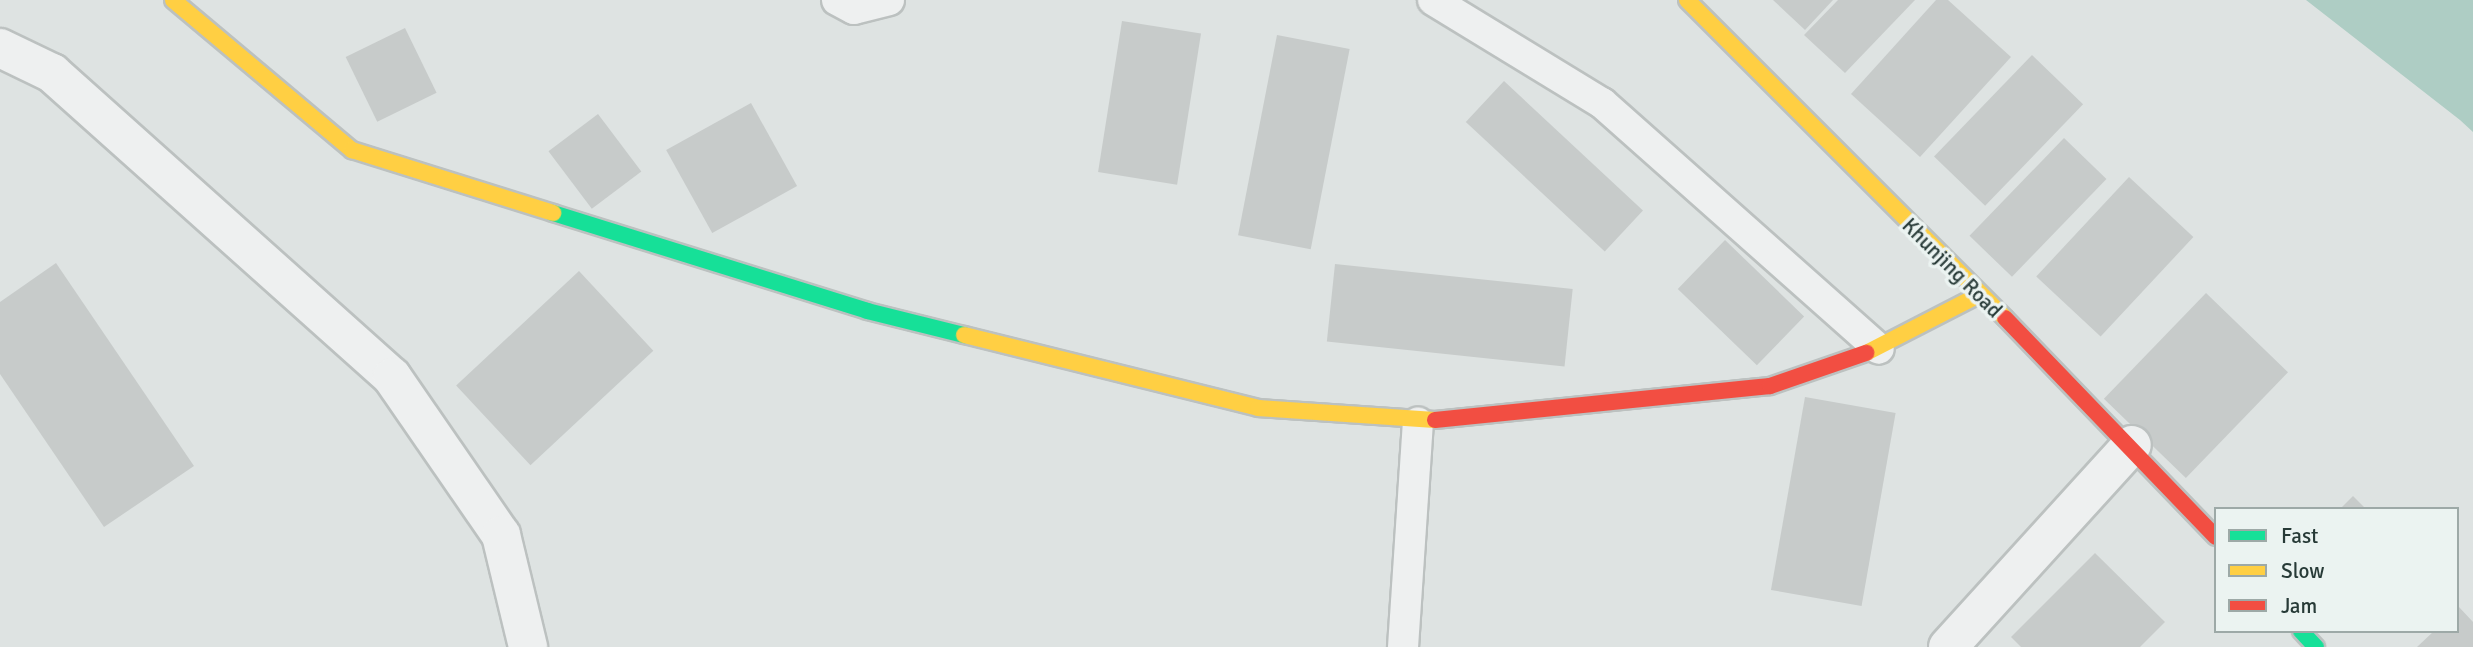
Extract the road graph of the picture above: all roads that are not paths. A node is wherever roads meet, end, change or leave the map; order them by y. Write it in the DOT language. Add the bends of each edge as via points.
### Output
graph roads {
  1 [pos="173,0"];
  2 [pos="837,0"];
  3 [pos="889,0"];
  4 [pos="1433,0"];
  5 [pos="1687,0"];
  6 [pos="0,48"];
  7 [pos="1979,295"];
  8 [pos="1879,349"];
  9 [pos="1418,422"];
  10 [pos="2132,445"];
  11 [pos="2214,535"];
  12 [pos="2303,633"];
  13 [pos="528,647"];
  14 [pos="1403,647"];
  15 [pos="1948,647"];
  16 [pos="2316,647"];
  1 -- 9 [label="street" via="352,150 867,311 1258,408"];
  2 -- 3 [label="lane" via="854,9"];
  4 -- 8 [label="lane" via="1602,103"];
  5 -- 7 [label="street, Khunjing Road"];
  6 -- 13 [label="street" via="52,73 392,377 501,535"];
  7 -- 8 [label="street"];
  7 -- 10 [label="street, Khunjing Road"];
  8 -- 9 [label="street" via="1770,386"];
  9 -- 14 [label="lane"];
  10 -- 11 [label="street, Khunjing Road"];
  10 -- 15 [label="street"];
  12 -- 16 [label="street"];
}
